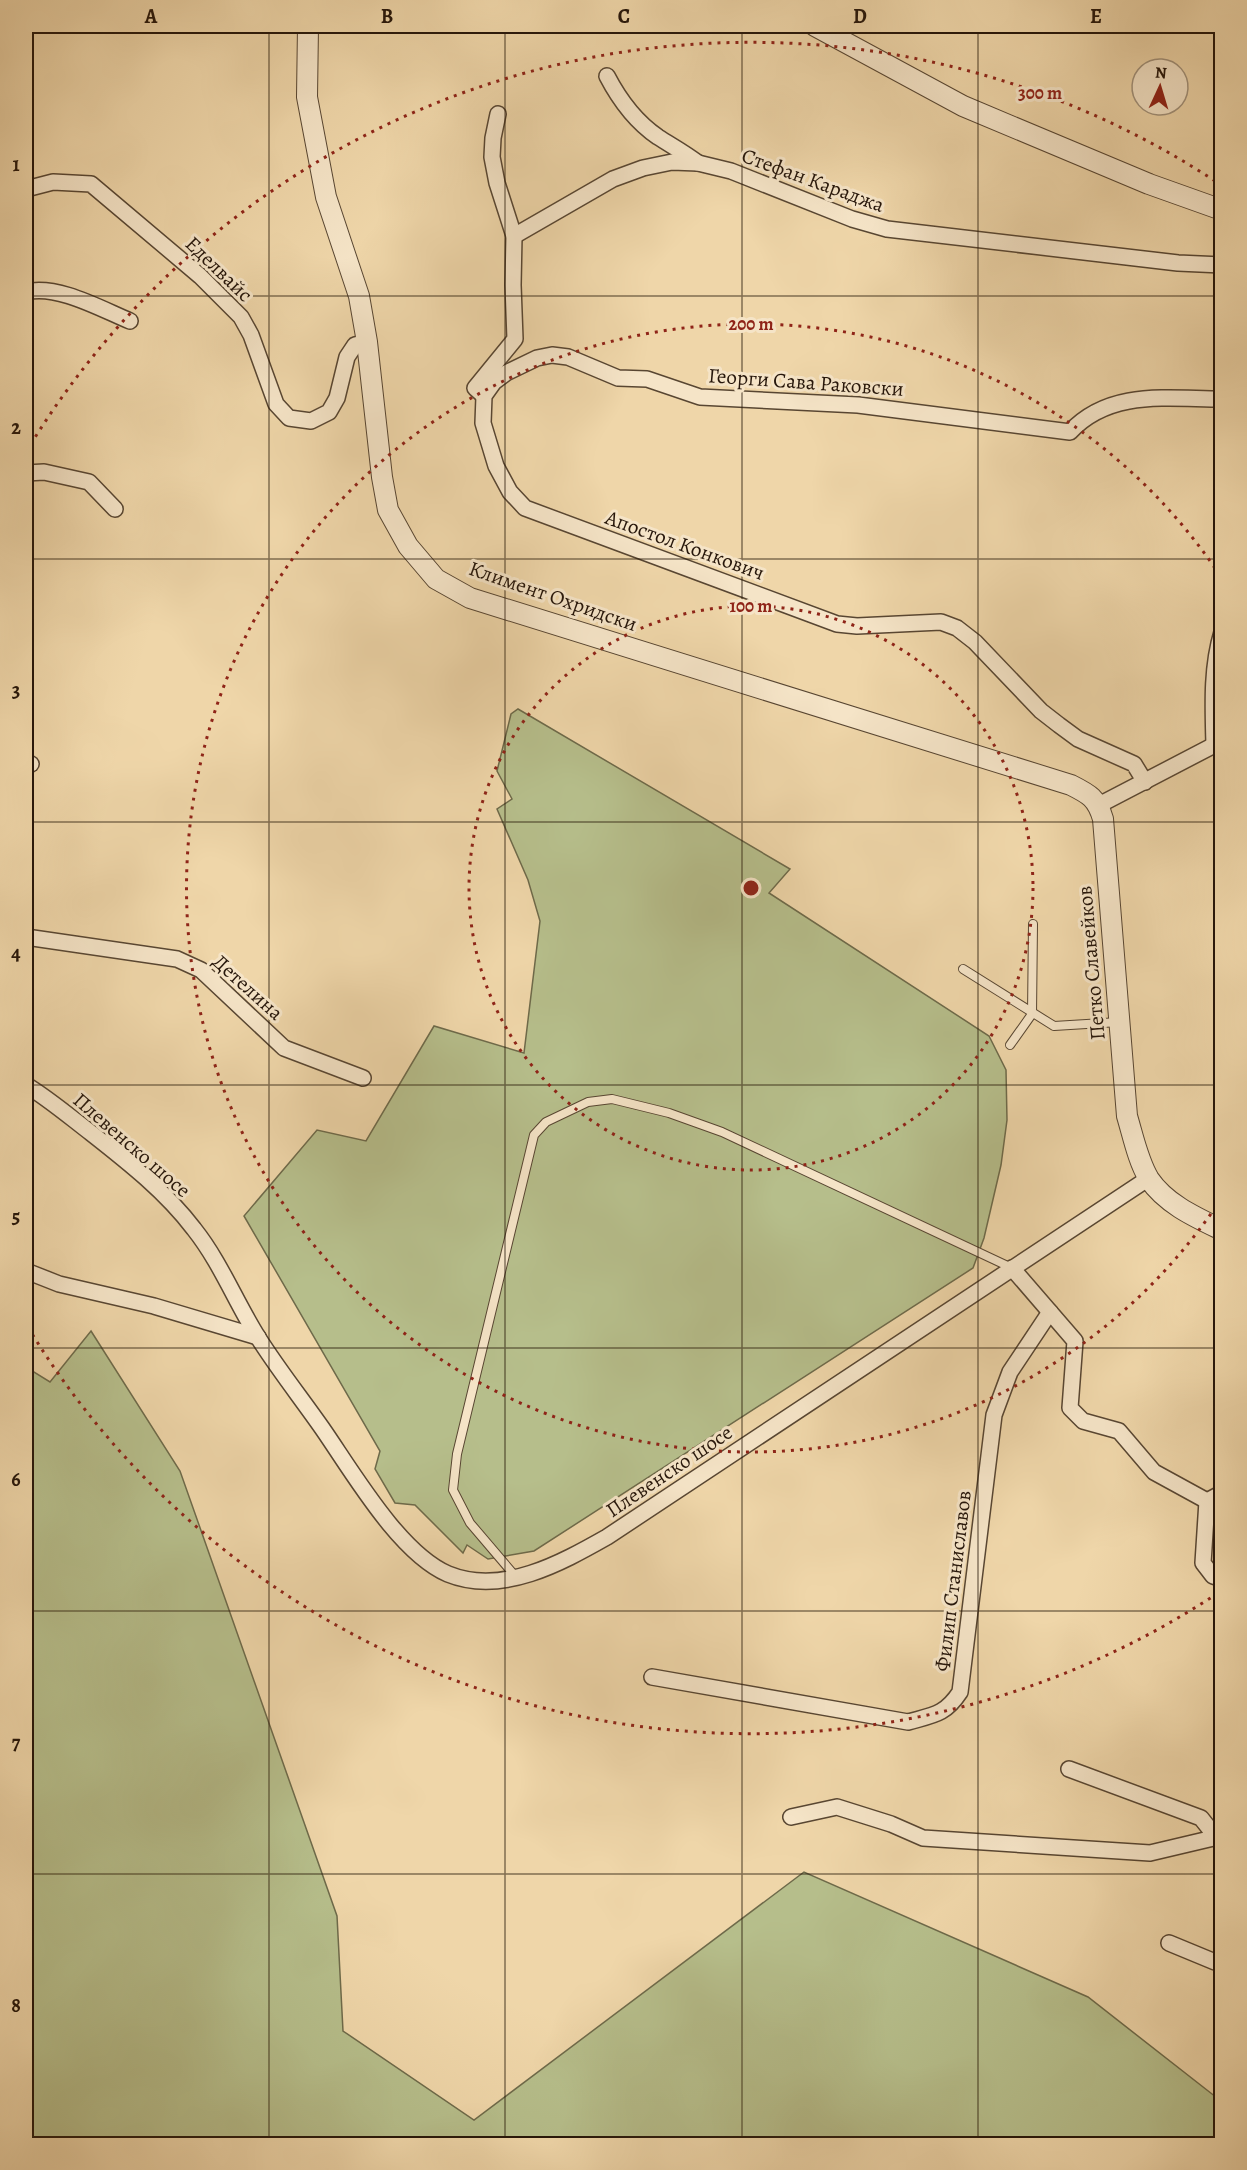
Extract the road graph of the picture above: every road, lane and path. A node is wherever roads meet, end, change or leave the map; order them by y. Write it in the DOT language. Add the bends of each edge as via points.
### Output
graph roads {
  1 [pos="308,26"];
  2 [pos="815,26"];
  3 [pos="607,76"];
  4 [pos="498,114"];
  5 [pos="698,163"];
  6 [pos="26,189"];
  7 [pos="1221,210"];
  8 [pos="514,236"];
  9 [pos="1221,265"];
  10 [pos="26,292"];
  11 [pos="130,321"];
  12 [pos="367,342"];
  13 [pos="484,396"];
  14 [pos="1221,399"];
  15 [pos="26,473"];
  16 [pos="115,509"];
  17 [pos="1221,632"];
  18 [pos="1218,743"];
  19 [pos="1145,782"];
  20 [pos="1099,805"];
  21 [pos="1033,924"];
  22 [pos="26,937"];
  23 [pos="963,969"];
  24 [pos="1032,1014"];
  25 [pos="1120,1022"];
  26 [pos="1010,1045"];
  27 [pos="363,1078"];
  28 [pos="26,1085"];
  29 [pos="1149,1178"];
  30 [pos="1221,1230"];
  31 [pos="1012,1268"];
  32 [pos="26,1271"];
  33 [pos="1050,1312"];
  34 [pos="258,1337"];
  35 [pos="1221,1493"];
  36 [pos="1207,1501"];
  37 [pos="517,1578"];
  38 [pos="1221,1579"];
  39 [pos="652,1677"];
  40 [pos="1069,1769"];
  41 [pos="791,1817"];
  42 [pos="1219,1836"];
  43 [pos="1169,1943"];
  44 [pos="1221,1959"];
  1 -- 12 [label="street, Климент Охридски" via="307,97 326,196 359,296"];
  2 -- 7 [label="street" via="963,106"];
  3 -- 5 [label="street" via="620,100 656,136"];
  4 -- 8 [label="street" via="492,157"];
  5 -- 8 [label="street, Стефан Караджа" via="672,162 613,179"];
  5 -- 9 [label="street, Стефан Караджа" via="731,171 887,230"];
  6 -- 12 [label="street, Еделвайс" via="53,182 91,184 200,276 241,317 276,404 289,418 311,421 329,412 337,398 347,357 355,345"];
  8 -- 13 [label="street" via="515,339 475,388"];
  10 -- 11 [label="street" via="68,295"];
  12 -- 20 [label="street, Климент Охридски" via="388,510 408,546 436,579 470,598 1071,785 1089,794"];
  13 -- 14 [label="street, Георги Сава Раковски" via="506,373 552,355 568,357 618,378 647,379 700,397 858,405 1070,432 1116,402"];
  13 -- 19 [label="street, Апостол Конкович" via="483,423 496,466 510,492 525,508 837,624 941,622 957,628 1041,711 1078,739 1134,764"];
  15 -- 16 [label="street" via="44,472 89,482"];
  17 -- 18 [label="street" via="1213,699"];
  18 -- 19 [label="street"];
  19 -- 20 [label="street"];
  20 -- 25 [label="street, Петко Славейков"];
  21 -- 24 [label="lane"];
  22 -- 27 [label="street, Детелина" via="177,959 201,970 284,1048"];
  23 -- 24 [label="lane"];
  24 -- 25 [label="lane" via="1053,1026"];
  24 -- 26 [label="lane"];
  25 -- 29 [label="street, Петко Славейков" via="1127,1116"];
  28 -- 34 [label="street, Плевенско шосе" via="161,1192 194,1228"];
  29 -- 30 [label="street, Петко Славейков" via="1164,1196 1190,1215"];
  29 -- 31 [label="street, Плевенско шосе"];
  31 -- 33 [label="street"];
  31 -- 37 [label="street, Плевенско шосе" via="607,1537 568,1559"];
  31 -- 37 [label="lane" via="722,1132 669,1113 612,1099 588,1102 546,1122 534,1135 457,1454 453,1490 470,1523"];
  32 -- 34 [label="street" via="59,1284 154,1306"];
  33 -- 36 [label="street" via="1076,1341 1070,1408 1083,1421 1119,1431 1154,1472"];
  33 -- 39 [label="street, Филип Станиславов" via="1010,1372 994,1415 960,1692 951,1706 908,1722"];
  34 -- 37 [label="street, Плевенско шосе" via="404,1539 449,1574 466,1579"];
  35 -- 36 [label="street"];
  36 -- 38 [label="street" via="1203,1563 1213,1576"];
  40 -- 42 [label="street" via="1201,1818"];
  41 -- 42 [label="street" via="837,1807 923,1838 1150,1853"];
  43 -- 44 [label="street" via="1215,1962"];
}
